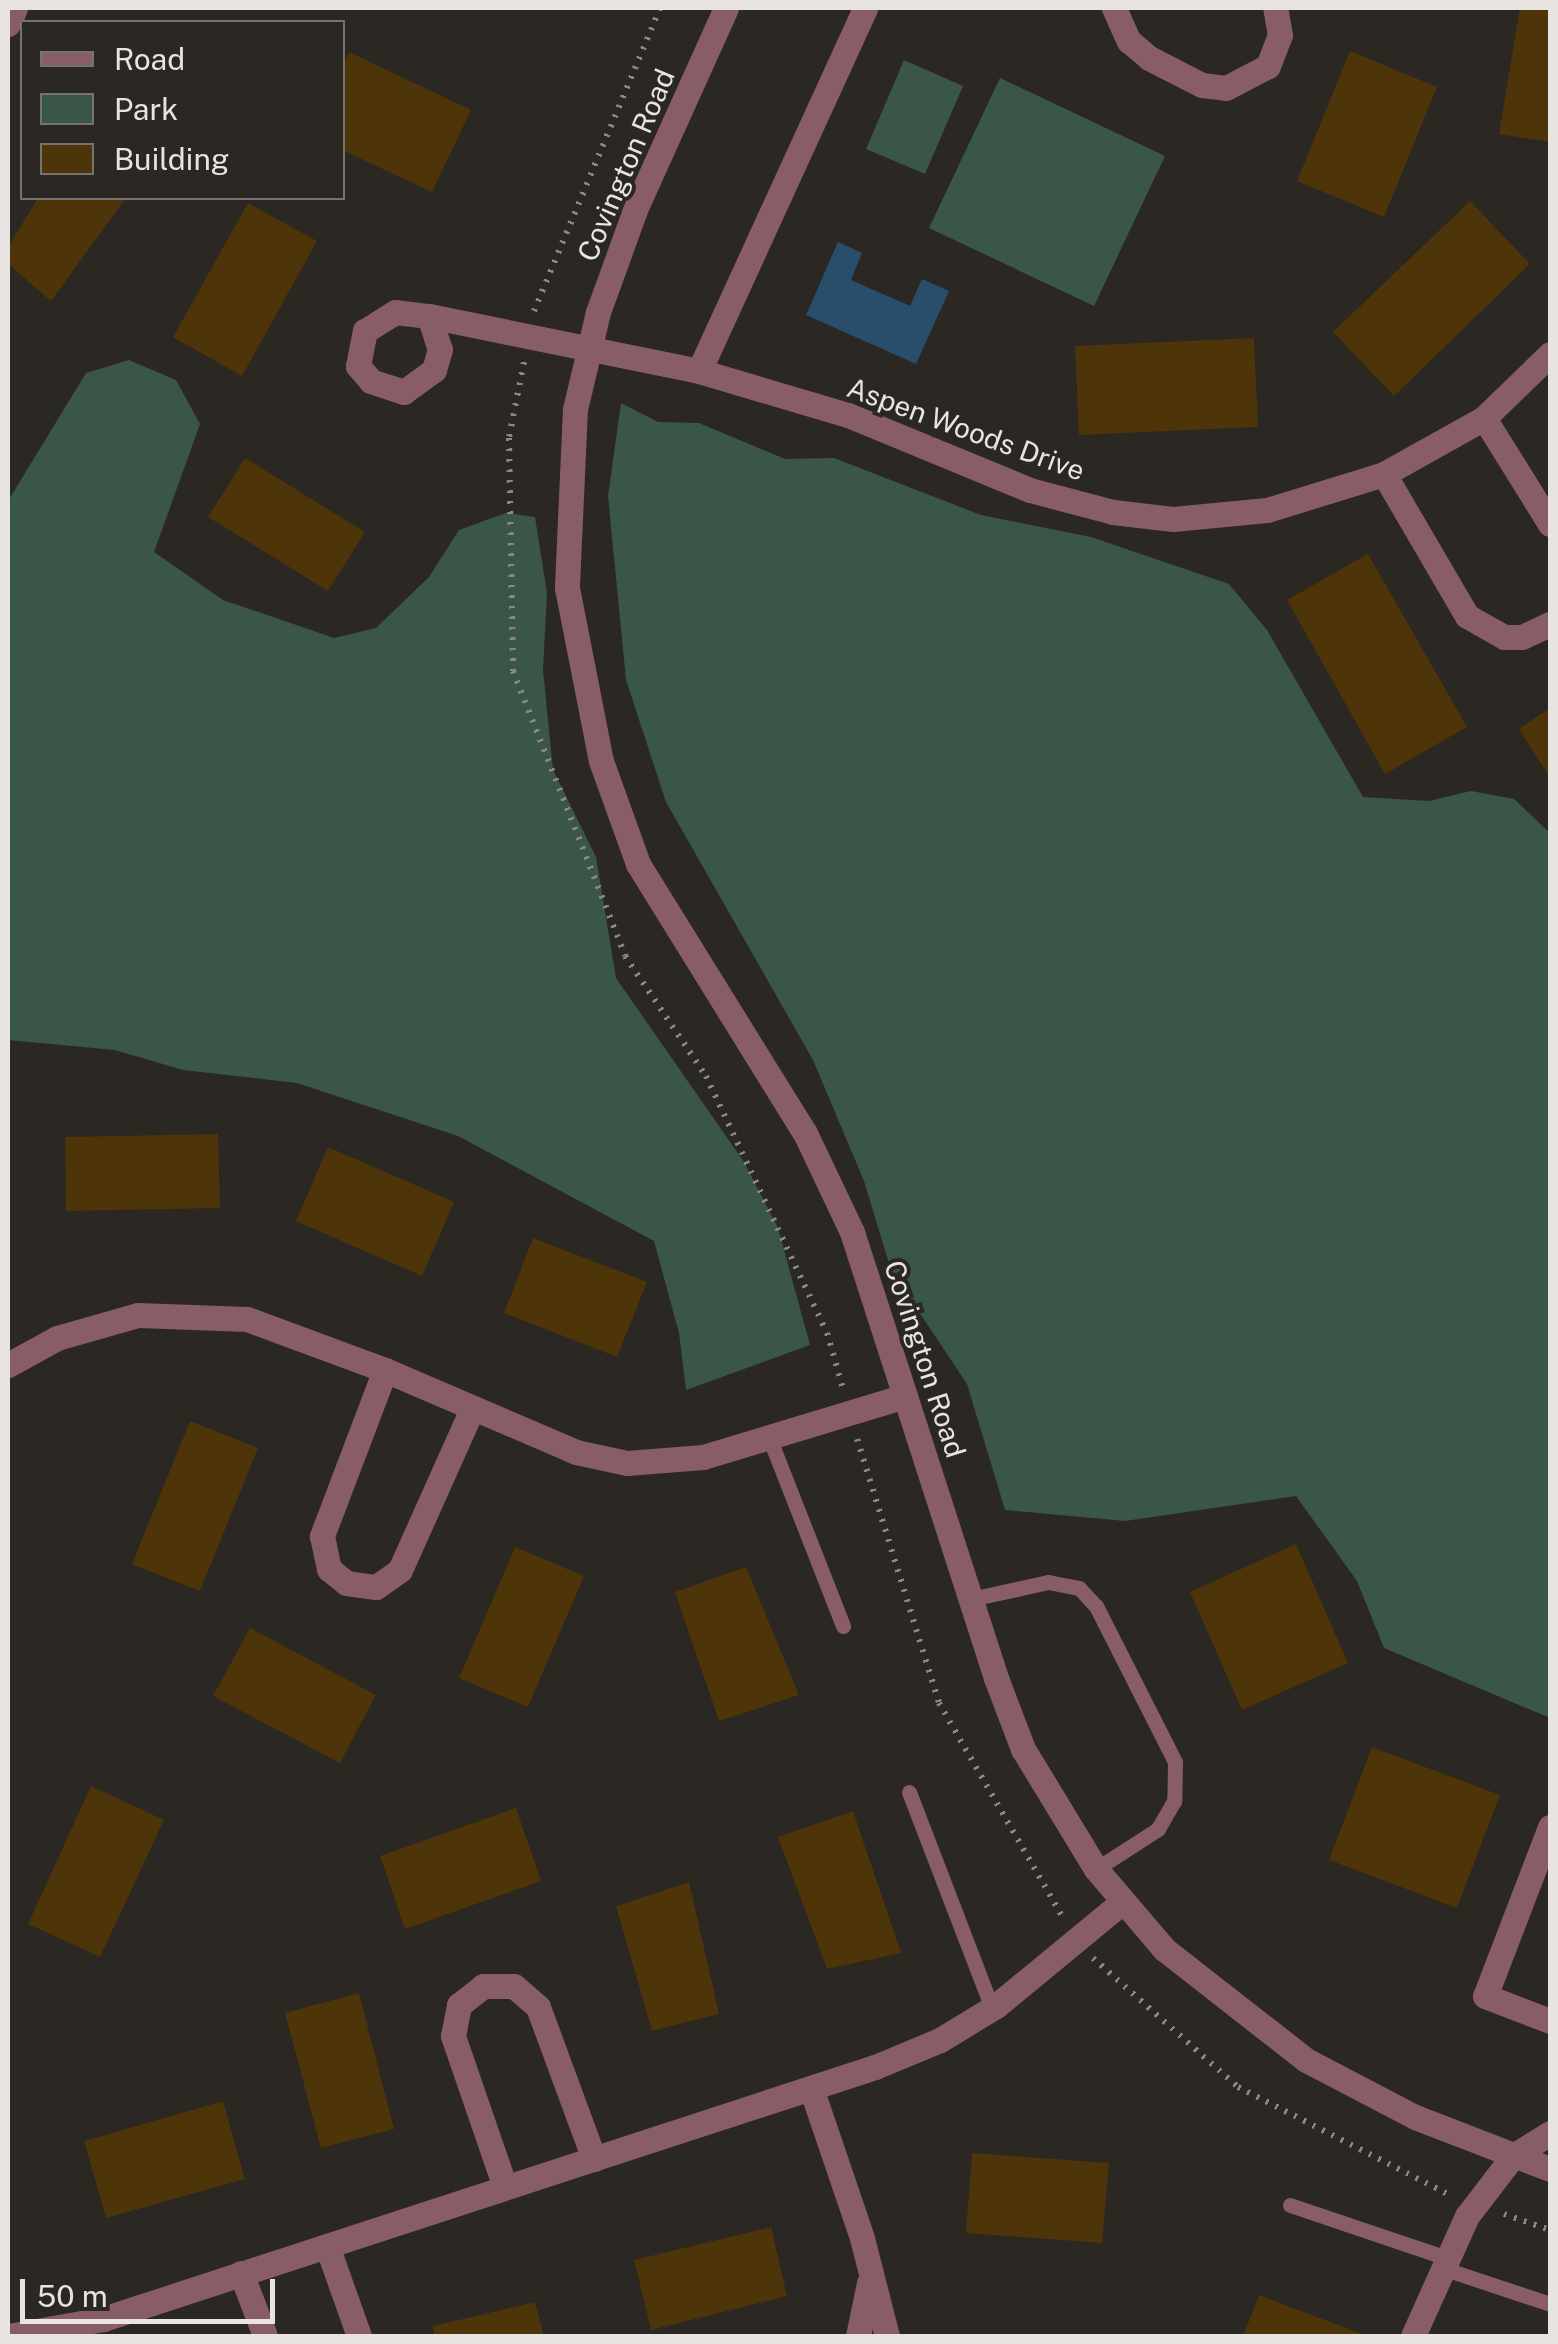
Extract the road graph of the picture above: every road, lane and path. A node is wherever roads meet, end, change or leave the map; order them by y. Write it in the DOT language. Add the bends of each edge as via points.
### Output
graph roads {
  1 [pos="15,8"];
  2 [pos="726,8"];
  3 [pos="865,8"];
  4 [pos="1114,8"];
  5 [pos="1274,8"];
  6 [pos="8,24"];
  7 [pos="429,316"];
  8 [pos="587,349"];
  9 [pos="1550,354"];
  10 [pos="699,371"];
  11 [pos="1484,418"];
  12 [pos="1384,474"];
  13 [pos="1550,524"];
  14 [pos="1550,624"];
  15 [pos="8,1365"];
  16 [pos="385,1370"];
  17 [pos="905,1396"];
  18 [pos="472,1409"];
  19 [pos="769,1437"];
  20 [pos="971,1599"];
  21 [pos="843,1626"];
  22 [pos="909,1792"];
  23 [pos="1550,1827"];
  24 [pos="1096,1869"];
  25 [pos="1122,1902"];
  26 [pos="992,2008"];
  27 [pos="1550,2021"];
  28 [pos="811,2088"];
  29 [pos="1550,2133"];
  30 [pos="1513,2156"];
  31 [pos="594,2159"];
  32 [pos="1550,2169"];
  33 [pos="505,2188"];
  34 [pos="1290,2205"];
  35 [pos="327,2246"];
  36 [pos="1444,2263"];
  37 [pos="241,2274"];
  38 [pos="869,2284"];
  39 [pos="1550,2304"];
  40 [pos="8,2336"];
  41 [pos="265,2336"];
  42 [pos="359,2336"];
  43 [pos="858,2336"];
  44 [pos="887,2336"];
  45 [pos="1413,2336"];
  1 -- 6 [label="street"];
  2 -- 8 [label="street, Covington Road" via="635,210"];
  3 -- 10 [label="street"];
  4 -- 5 [label="street" via="1129,41 1149,58 1202,86 1226,88 1268,66 1280,35"];
  7 -- 8 [label="street"];
  8 -- 10 [label="street, Aspen Woods Drive"];
  8 -- 17 [label="street, Covington Road" via="575,409 566,558 582,683 601,761 661,908 812,1149 852,1232"];
  9 -- 11 [label="street, Aspen Woods Drive"];
  10 -- 12 [label="street, Aspen Woods Drive" via="848,415 1030,490 1113,512 1226,516 1336,492"];
  11 -- 12 [label="street, Aspen Woods Drive"];
  11 -- 13 [label="street"];
  12 -- 14 [label="street" via="1466,616 1504,637"];
  15 -- 16 [label="street" via="96,1324 171,1313 270,1325"];
  16 -- 18 [label="street"];
  16 -- 18 [label="street" via="322,1536 329,1569 346,1583 376,1587 400,1570"];
  17 -- 19 [label="street"];
  17 -- 20 [label="street, Covington Road"];
  18 -- 19 [label="street" via="576,1452 627,1464 703,1456"];
  19 -- 21 [label="lane"];
  20 -- 24 [label="street, Covington Road" via="1024,1748"];
  20 -- 24 [label="lane" via="1048,1582 1079,1588 1096,1606 1175,1762 1174,1801 1158,1829"];
  22 -- 26 [label="lane"];
  23 -- 27 [label="street" via="1486,1996"];
  24 -- 25 [label="street, Covington Road"];
  25 -- 26 [label="street"];
  25 -- 30 [label="street, Covington Road" via="1207,1986 1306,2060 1356,2090"];
  26 -- 28 [label="street" via="940,2040"];
  28 -- 31 [label="street"];
  28 -- 38 [label="street" via="862,2238"];
  29 -- 30 [label="street"];
  30 -- 32 [label="street, Covington Road"];
  30 -- 36 [label="street" via="1467,2216"];
  31 -- 33 [label="street"];
  31 -- 33 [label="street" via="538,2007 514,1986 483,1986 459,2005 453,2036"];
  33 -- 35 [label="street"];
  34 -- 36 [label="lane"];
  35 -- 37 [label="street"];
  35 -- 42 [label="street"];
  36 -- 39 [label="lane"];
  36 -- 45 [label="street"];
  37 -- 40 [label="street" via="71,2329"];
  37 -- 41 [label="street"];
  38 -- 43 [label="street"];
  38 -- 44 [label="street"];
}
